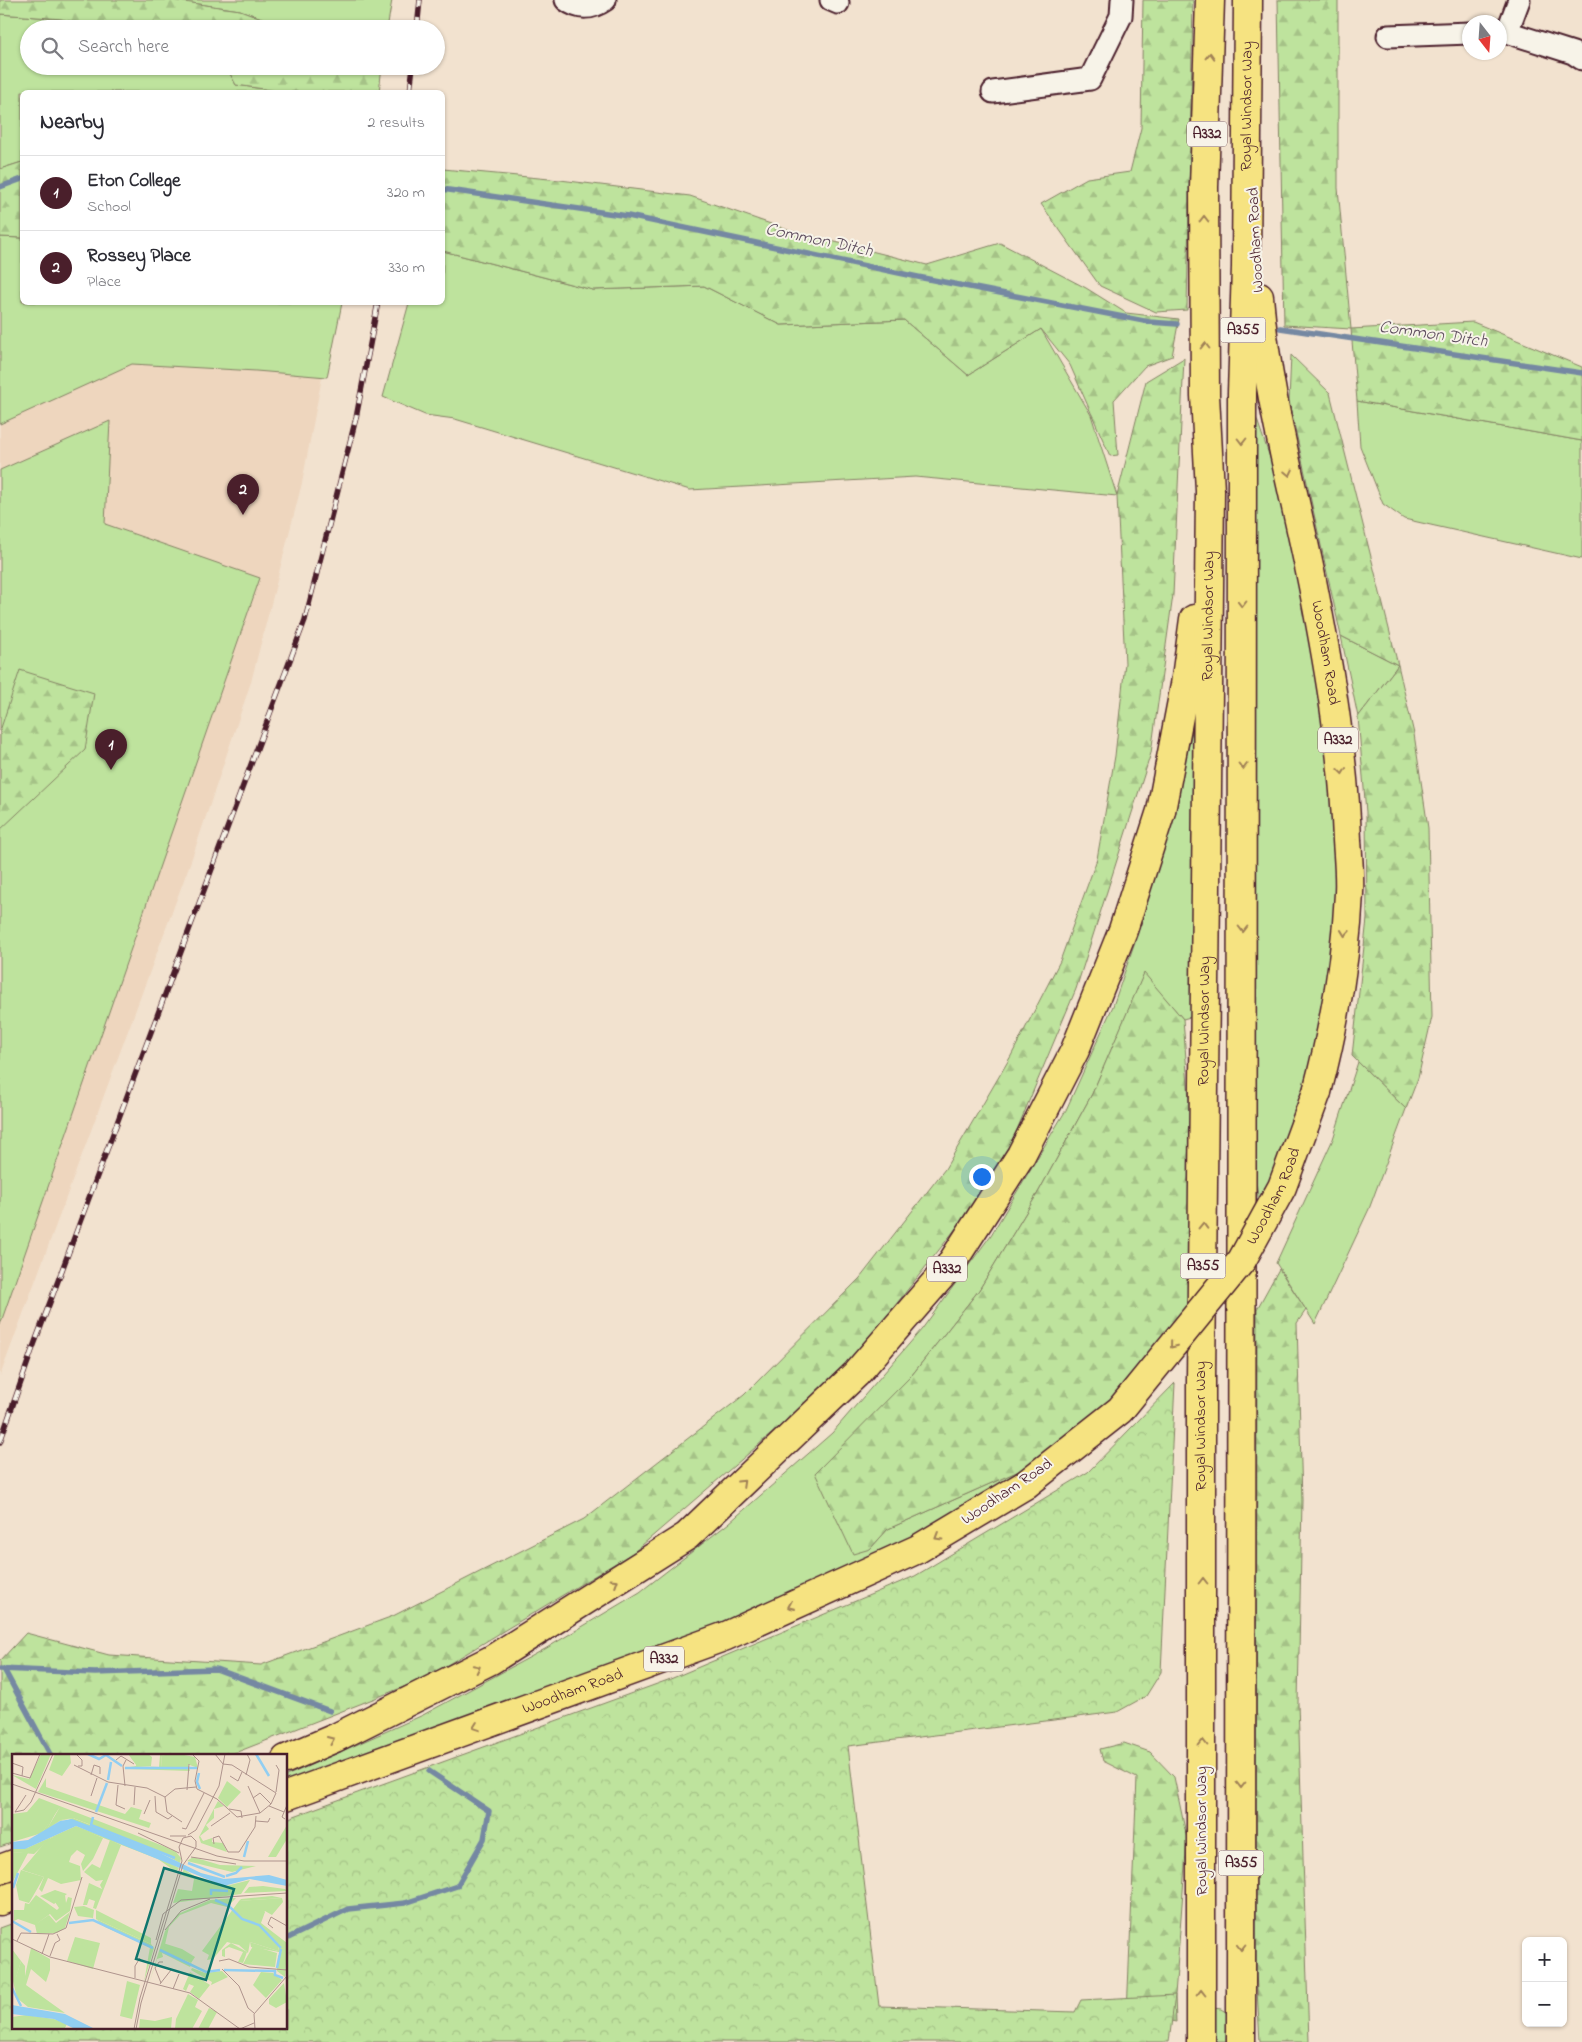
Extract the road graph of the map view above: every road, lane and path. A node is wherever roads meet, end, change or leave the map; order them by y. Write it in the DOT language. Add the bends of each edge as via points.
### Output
graph roads {
  1 [pos="566,0"];
  2 [pos="605,0"];
  3 [pos="1122,0"];
  4 [pos="1210,0"];
  5 [pos="1519,0"];
  6 [pos="1247,13"];
  7 [pos="1507,24"];
  8 [pos="1462,33"];
  9 [pos="1507,33"];
  10 [pos="1388,36"];
  11 [pos="1582,59"];
  12 [pos="992,92"];
  13 [pos="1252,267"];
  14 [pos="1210,491"];
  15 [pos="288,1758"];
  16 [pos="288,1795"];
  17 [pos="12,1865"];
  18 [pos="0,1870"];
  19 [pos="12,1897"];
  20 [pos="0,1901"];
  21 [pos="1201,2042"];
  22 [pos="1240,2042"];
  1 -- 2 [label="street" via="582,8 596,6"];
  3 -- 12 [label="street" via="1121,16 1090,79"];
  14 -- 4 [label="main road, Royal Windsor Way / A332, one-way" via="1205,395 1204,187"];
  5 -- 7 [label="street"];
  6 -- 13 [label="main road, Royal Windsor Way / A355"];
  8 -- 10 [label="street"];
  9 -- 11 [label="street" via="1573,53"];
  13 -- 16 [label="main road, Woodham Road / A332, one-way, bridge" via="1263,347 1333,697 1345,797 1349,892 1339,990 1330,1044 1317,1092 1282,1187 1242,1260 1120,1410 1025,1484 918,1550 726,1636"];
  13 -- 22 [label="main road, Royal Windsor Way / A355, one-way" via="1242,393"];
  15 -- 14 [label="main road, A332, one-way" via="491,1660 687,1536 856,1374 949,1267 1021,1155 1066,1068 1123,930 1161,811 1185,685"];
  21 -- 14 [label="main road, Royal Windsor Way / A355, one-way" via="1201,1380"];
  17 -- 18 [label="main road"];
  19 -- 20 [label="main road"];
}
